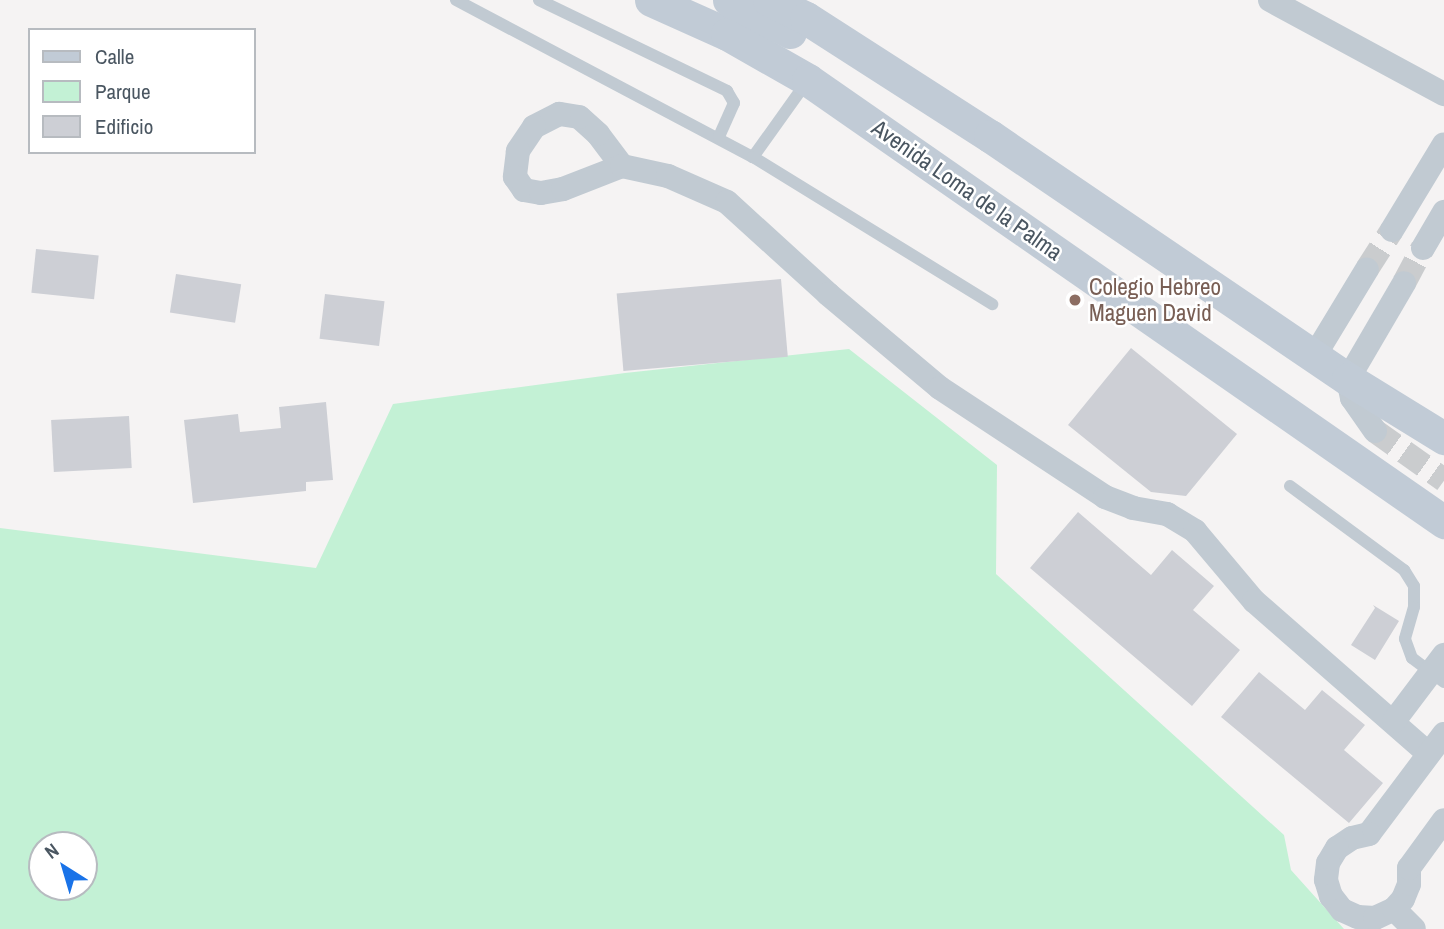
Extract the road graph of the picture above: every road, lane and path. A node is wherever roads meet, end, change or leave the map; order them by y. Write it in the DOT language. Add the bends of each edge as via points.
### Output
graph roads {
  1 [pos="456,0"];
  2 [pos="539,0"];
  3 [pos="651,0"];
  4 [pos="729,0"];
  5 [pos="769,0"];
  6 [pos="1270,0"];
  7 [pos="808,79"];
  8 [pos="1444,94"];
  9 [pos="990,136"];
  10 [pos="719,137"];
  11 [pos="1444,144"];
  12 [pos="753,157"];
  13 [pos="622,166"];
  14 [pos="1444,212"];
  15 [pos="1392,230"];
  16 [pos="1423,248"];
  17 [pos="1367,270"];
  18 [pos="1404,283"];
  19 [pos="992,304"];
  20 [pos="1315,355"];
  21 [pos="1348,379"];
  22 [pos="1375,431"];
  23 [pos="1444,438"];
  24 [pos="1290,486"];
  25 [pos="1444,522"];
  26 [pos="1440,670"];
  27 [pos="1394,721"];
  28 [pos="1444,734"];
  29 [pos="1429,754"];
  30 [pos="1444,820"];
  31 [pos="1394,909"];
  32 [pos="1414,929"];
  1 -- 10 [label="lane"];
  2 -- 10 [label="lane" via="727,91 734,103"];
  3 -- 7 [label="main road, Avenida Loma de la Palma" via="727,34"];
  4 -- 9 [label="main road"];
  5 -- 9 [label="main road" via="806,18"];
  6 -- 8 [label="street"];
  7 -- 12 [label="lane"];
  7 -- 25 [label="main road, Avenida Loma de la Palma"];
  9 -- 20 [label="main road"];
  10 -- 12 [label="lane"];
  11 -- 15 [label="street"];
  12 -- 19 [label="lane"];
  13 -- 27 [label="street" via="668,176 727,202 940,388 1105,497 1133,508 1167,513 1195,531 1254,601"];
  14 -- 16 [label="street"];
  17 -- 20 [label="street"];
  18 -- 21 [label="street"];
  20 -- 21 [label="main road"];
  21 -- 22 [label="street" via="1357,407"];
  21 -- 23 [label="main road"];
  24 -- 26 [label="lane" via="1404,570 1413,586 1414,607 1405,639 1412,658"];
  26 -- 27 [label="street"];
  27 -- 29 [label="street"];
  28 -- 29 [label="street"];
  29 -- 31 [label="street" via="1369,834 1337,848 1328,863 1326,880 1342,910 1375,918"];
  30 -- 31 [label="street" via="1409,868 1409,884"];
  31 -- 32 [label="street"];
}
